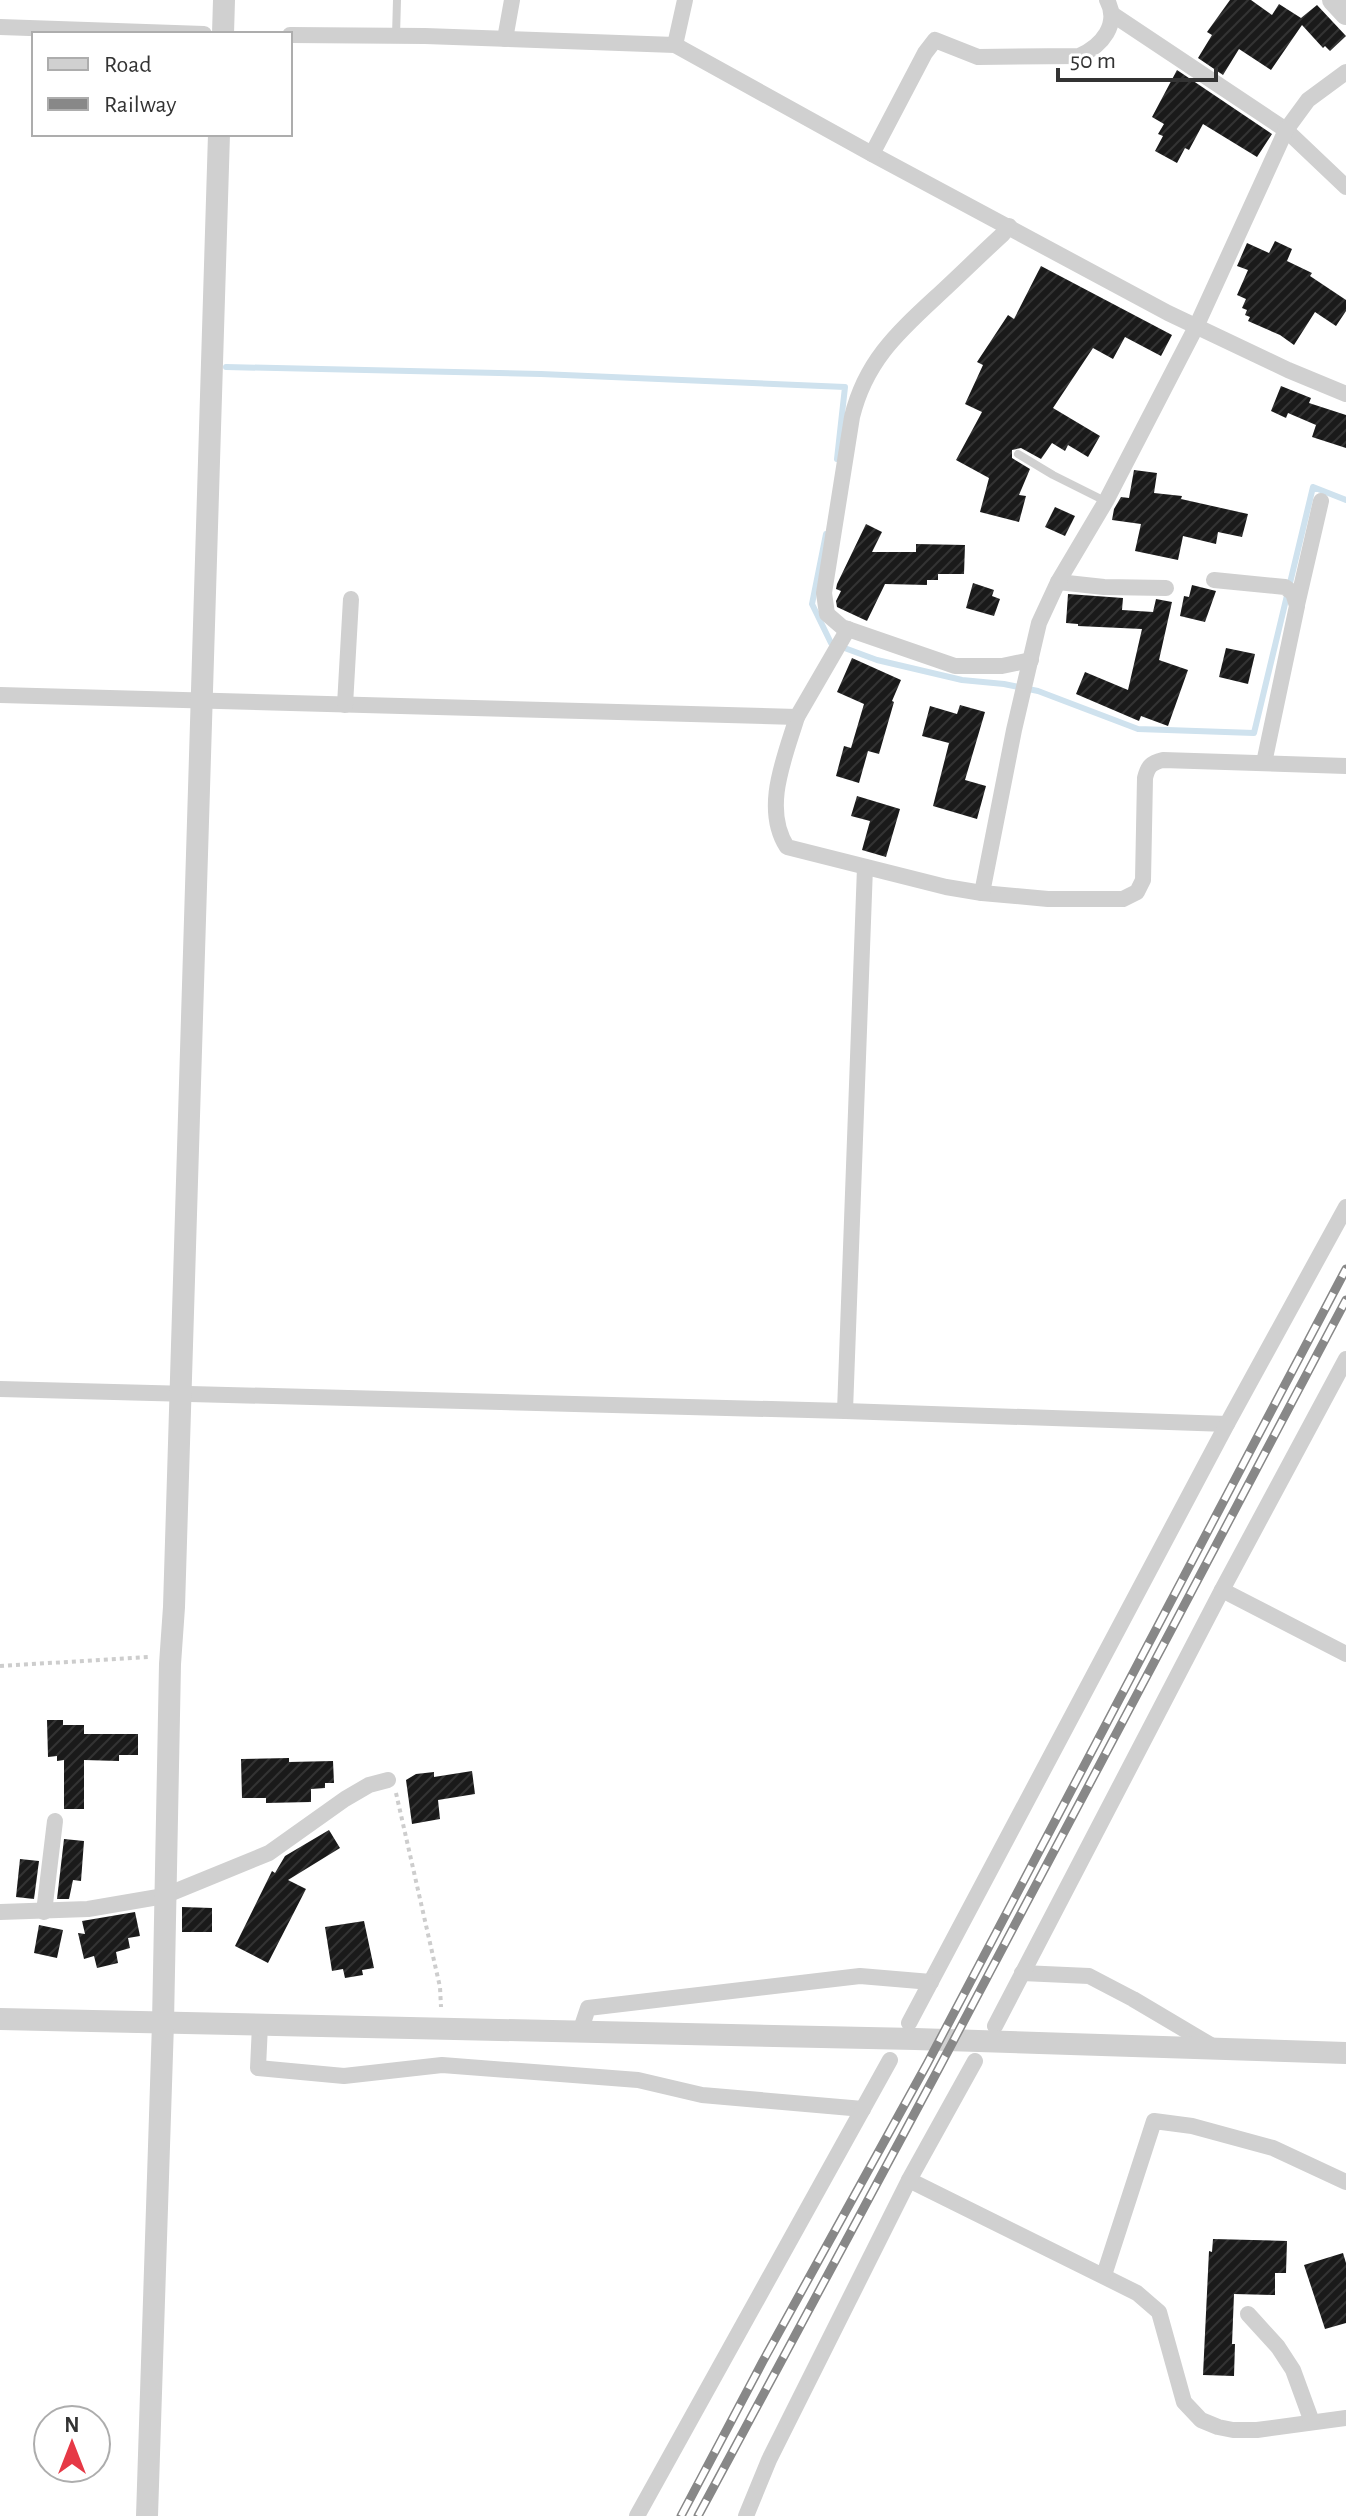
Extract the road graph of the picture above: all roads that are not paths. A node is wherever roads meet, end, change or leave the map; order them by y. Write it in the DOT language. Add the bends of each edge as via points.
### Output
graph roads {
  1 [pos="224,0"];
  2 [pos="397,0"];
  3 [pos="512,0"];
  4 [pos="685,0"];
  5 [pos="1333,0"];
  6 [pos="1110,7"];
  7 [pos="1346,14"];
  8 [pos="0,27"];
  9 [pos="146,32"];
  10 [pos="223,32"];
  11 [pos="292,35"];
  12 [pos="396,36"];
  13 [pos="505,39"];
  14 [pos="675,45"];
  15 [pos="1346,72"];
  16 [pos="1286,130"];
  17 [pos="219,136"];
  18 [pos="872,154"];
  19 [pos="1346,187"];
  20 [pos="1009,226"];
  21 [pos="1196,327"];
  22 [pos="1346,394"];
  23 [pos="1018,454"];
  24 [pos="1106,501"];
  25 [pos="1321,501"];
  26 [pos="1214,580"];
  27 [pos="1058,582"];
  28 [pos="1166,588"];
  29 [pos="351,599"];
  30 [pos="1297,606"];
  31 [pos="848,629"];
  32 [pos="1031,660"];
  33 [pos="0,695"];
  34 [pos="200,701"];
  35 [pos="345,705"];
  36 [pos="797,717"];
  37 [pos="1264,763"];
  38 [pos="1346,766"];
  39 [pos="865,867"];
  40 [pos="982,893"];
  41 [pos="1346,1207"];
  42 [pos="1346,1359"];
  43 [pos="0,1389"];
  44 [pos="180,1394"];
  45 [pos="845,1411"];
  46 [pos="1227,1424"];
  47 [pos="1222,1590"];
  48 [pos="1346,1654"];
  49 [pos="388,1780"];
  50 [pos="55,1821"];
  51 [pos="164,1896"];
  52 [pos="0,1912"];
  53 [pos="44,1912"];
  54 [pos="1022,1973"];
  55 [pos="931,1982"];
  56 [pos="0,2019"];
  57 [pos="163,2023"];
  58 [pos="260,2025"];
  59 [pos="912,2031"];
  60 [pos="580,2032"];
  61 [pos="983,2043"];
  62 [pos="1216,2048"];
  63 [pos="1346,2053"];
  64 [pos="890,2060"];
  65 [pos="863,2109"];
  66 [pos="909,2180"];
  67 [pos="1346,2182"];
  68 [pos="1104,2275"];
  69 [pos="1248,2314"];
  70 [pos="1346,2418"];
  71 [pos="1312,2422"];
  72 [pos="147,2516"];
  73 [pos="637,2516"];
  74 [pos="746,2516"];
  1 -- 10 [label="street"];
  2 -- 12 [label="lane"];
  3 -- 13 [label="street"];
  4 -- 14 [label="street"];
  5 -- 7 [label="street"];
  6 -- 16 [label="street"];
  6 -- 18 [label="street" via="1106,35 1079,56 978,57 935,40"];
  8 -- 9 [label="street"];
  11 -- 12 [label="street"];
  12 -- 13 [label="street"];
  13 -- 14 [label="street"];
  14 -- 18 [label="street"];
  15 -- 16 [label="street" via="1308,100"];
  16 -- 19 [label="street"];
  16 -- 21 [label="street"];
  17 -- 34 [label="street"];
  18 -- 20 [label="street"];
  20 -- 21 [label="street"];
  20 -- 31 [label="street" via="893,337 857,397 824,593 827,614"];
  21 -- 22 [label="street"];
  21 -- 24 [label="street"];
  23 -- 24 [label="lane"];
  24 -- 27 [label="street"];
  25 -- 30 [label="street"];
  26 -- 30 [label="street" via="1285,587"];
  27 -- 28 [label="street"];
  27 -- 32 [label="street" via="1039,623"];
  29 -- 35 [label="street"];
  30 -- 37 [label="street"];
  31 -- 32 [label="street" via="955,666"];
  31 -- 36 [label="street"];
  32 -- 40 [label="street"];
  33 -- 34 [label="street"];
  34 -- 35 [label="street"];
  34 -- 44 [label="street"];
  35 -- 36 [label="street"];
  36 -- 39 [label="street" via="776,798 782,839 787,847"];
  37 -- 38 [label="street"];
  37 -- 40 [label="street" via="1163,760 1148,767 1143,880 1137,892 1123,899"];
  39 -- 40 [label="street"];
  39 -- 45 [label="street"];
  41 -- 46 [label="street"];
  42 -- 47 [label="street"];
  43 -- 44 [label="street"];
  44 -- 45 [label="street"];
  44 -- 51 [label="street"];
  45 -- 46 [label="street"];
  46 -- 55 [label="street"];
  47 -- 48 [label="street"];
  47 -- 54 [label="street"];
  49 -- 51 [label="street" via="345,1799 269,1853"];
  50 -- 53 [label="street"];
  51 -- 53 [label="street"];
  51 -- 57 [label="street"];
  52 -- 53 [label="street"];
  54 -- 61 [label="street"];
  54 -- 62 [label="street" via="1089,1976"];
  55 -- 59 [label="street"];
  55 -- 60 [label="street" via="860,1976 588,2008"];
  56 -- 57 [label="street"];
  57 -- 58 [label="street"];
  57 -- 72 [label="street"];
  58 -- 60 [label="street"];
  58 -- 65 [label="street" via="258,2068 344,2076 442,2065 638,2080 702,2095"];
  59 -- 60 [label="street"];
  59 -- 61 [label="street"];
  61 -- 62 [label="street"];
  61 -- 66 [label="street"];
  62 -- 63 [label="street"];
  64 -- 65 [label="street"];
  65 -- 73 [label="street"];
  66 -- 68 [label="street"];
  66 -- 74 [label="street"];
  67 -- 68 [label="street" via="1273,2148 1154,2121"];
  68 -- 71 [label="street" via="1159,2312 1184,2402 1201,2420 1233,2430"];
  69 -- 71 [label="street" via="1293,2370"];
  70 -- 71 [label="street"];
}
